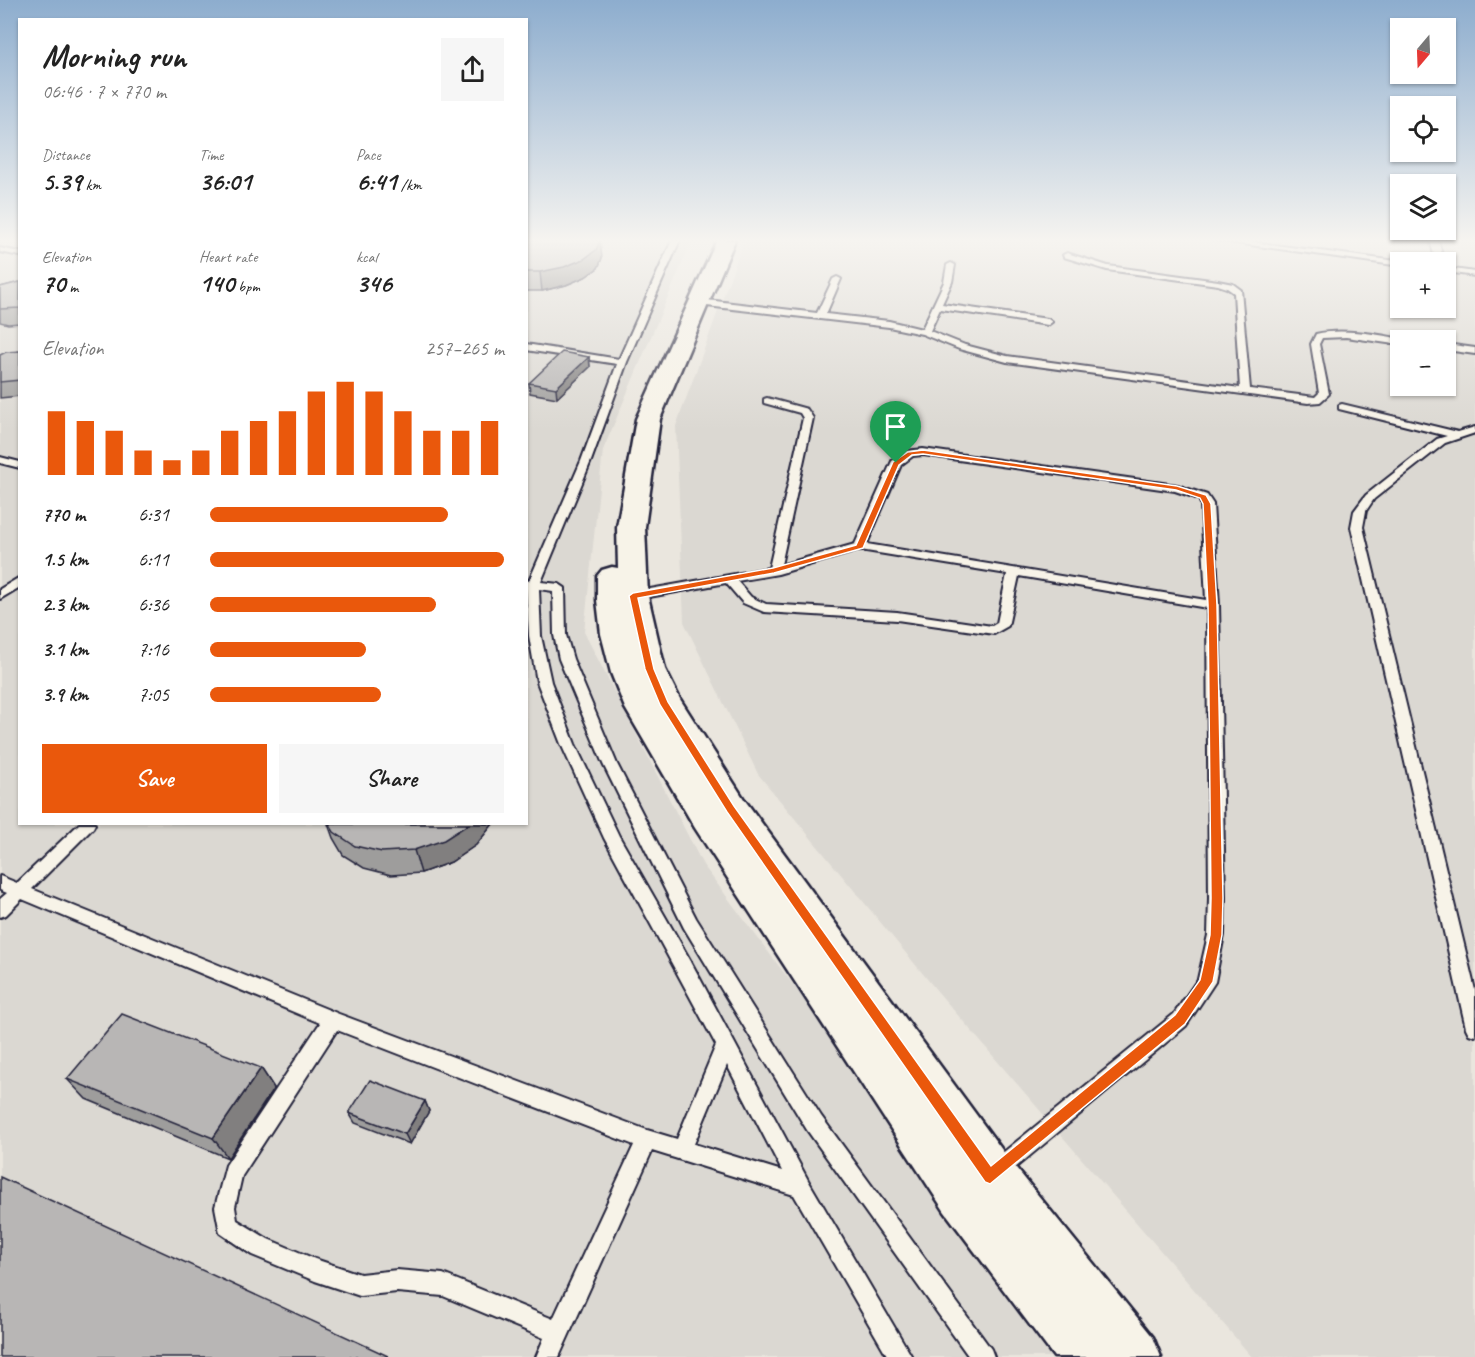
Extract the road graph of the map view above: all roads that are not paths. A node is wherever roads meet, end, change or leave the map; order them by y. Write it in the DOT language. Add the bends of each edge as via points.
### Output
graph roads {
  1 [pos="648,303"];
  2 [pos="684,303"];
  3 [pos="697,303"];
  4 [pos="710,303"];
  5 [pos="826,303"];
  6 [pos="1239,303"];
  7 [pos="938,306"];
  8 [pos="820,316"];
  9 [pos="1048,322"];
  10 [pos="925,332"];
  11 [pos="1390,341"];
  12 [pos="528,347"];
  13 [pos="1456,348"];
  14 [pos="1475,351"];
  15 [pos="622,362"];
  16 [pos="1245,392"];
  17 [pos="767,401"];
  18 [pos="1342,407"];
  19 [pos="1475,430"];
  20 [pos="1456,435"];
  21 [pos="0,460"];
  22 [pos="18,464"];
  23 [pos="860,546"];
  24 [pos="774,571"];
  25 [pos="1014,571"];
  26 [pos="729,579"];
  27 [pos="18,582"];
  28 [pos="530,585"];
  29 [pos="0,595"];
  30 [pos="633,596"];
  31 [pos="1213,605"];
  32 [pos="87,825"];
  33 [pos="0,883"];
  34 [pos="22,891"];
  35 [pos="0,910"];
  36 [pos="333,1020"];
  37 [pos="1475,1028"];
  38 [pos="726,1044"];
  39 [pos="647,1140"];
  40 [pos="682,1150"];
  41 [pos="990,1176"];
  42 [pos="801,1187"];
  43 [pos="558,1332"];
  44 [pos="547,1357"];
  45 [pos="901,1357"];
  46 [pos="983,1357"];
  47 [pos="1088,1357"];
  48 [pos="1133,1357"];
  1 -- 15 [label="lane"];
  2 -- 47 [label="main road" via="632,419 619,473 612,527 612,600 627,673 642,708 708,818 823,990 963,1194"];
  3 -- 30 [label="main road" via="648,419 631,527"];
  4 -- 8 [label="lane"];
  5 -- 8 [label="lane"];
  6 -- 16 [label="lane"];
  7 -- 9 [label="lane"];
  7 -- 10 [label="lane"];
  8 -- 10 [label="lane"];
  10 -- 16 [label="lane" via="1007,359"];
  11 -- 16 [label="lane" via="1320,335 1315,344 1322,398 1308,400"];
  12 -- 15 [label="lane"];
  13 -- 14 [label="lane"];
  15 -- 28 [label="lane" via="586,461"];
  17 -- 24 [label="lane" via="804,411 808,418"];
  18 -- 20 [label="lane"];
  19 -- 20 [label="lane"];
  20 -- 37 [label="lane" via="1426,452 1370,497 1360,511 1357,527"];
  21 -- 22 [label="lane"];
  23 -- 24 [label="lane"];
  23 -- 25 [label="lane"];
  23 -- 31 [label="lane" via="896,463 910,453 1177,488 1203,496 1207,504"];
  24 -- 26 [label="lane"];
  25 -- 26 [label="lane" via="1005,619 994,630 897,616 764,608 747,600"];
  25 -- 31 [label="lane"];
  26 -- 30 [label="lane"];
  27 -- 29 [label="lane"];
  28 -- 38 [label="lane" via="544,682 568,744 612,838"];
  28 -- 46 [label="lane" via="559,588 560,635 566,659 610,764 690,923 814,1123"];
  30 -- 41 [label="main road" via="649,669 664,702 730,809"];
  31 -- 41 [label="lane" via="1216,935 1206,982 1180,1020"];
  32 -- 34 [label="lane"];
  33 -- 34 [label="lane"];
  34 -- 35 [label="lane"];
  34 -- 36 [label="lane"];
  36 -- 39 [label="lane"];
  36 -- 43 [label="lane" via="233,1172 225,1207 227,1226 260,1247 360,1285 397,1281 443,1285"];
  38 -- 40 [label="lane"];
  38 -- 42 [label="lane"];
  39 -- 40 [label="lane"];
  39 -- 43 [label="lane"];
  40 -- 42 [label="lane"];
  41 -- 48 [label="main road"];
  42 -- 45 [label="lane"];
  43 -- 44 [label="lane"];
}
